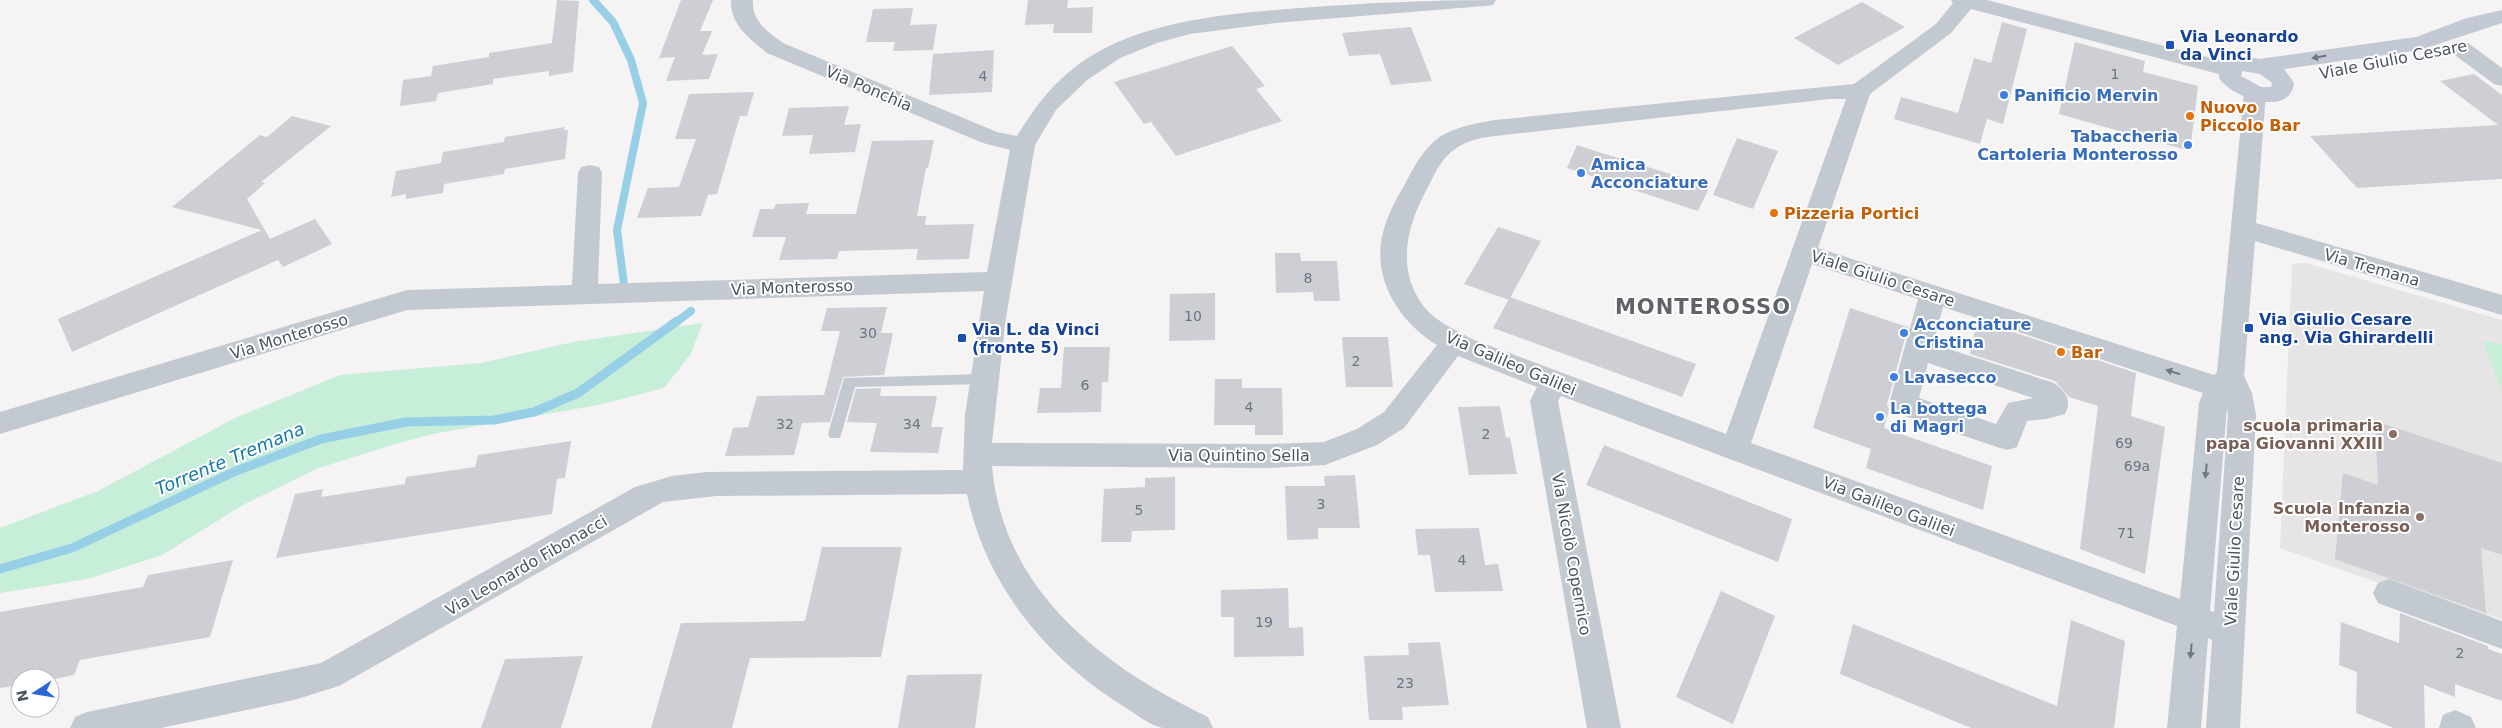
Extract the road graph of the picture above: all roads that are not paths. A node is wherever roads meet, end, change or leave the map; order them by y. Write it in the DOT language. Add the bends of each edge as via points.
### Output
graph roads {
  1 [pos="742,0"];
  2 [pos="1485,0"];
  3 [pos="1964,0"];
  4 [pos="1440,1"];
  5 [pos="2502,16"];
  6 [pos="2502,32"];
  7 [pos="2460,48"];
  8 [pos="2260,66"];
  9 [pos="2230,70"];
  10 [pos="2502,79"];
  11 [pos="2283,83"];
  12 [pos="1860,91"];
  13 [pos="2255,93"];
  14 [pos="1023,145"];
  15 [pos="590,173"];
  16 [pos="2242,228"];
  17 [pos="1803,252"];
  18 [pos="1000,281"];
  19 [pos="585,293"];
  20 [pos="1933,294"];
  21 [pos="2502,305"];
  22 [pos="1454,342"];
  23 [pos="1917,348"];
  24 [pos="984,379"];
  25 [pos="2225,381"];
  26 [pos="1554,382"];
  27 [pos="0,423"];
  28 [pos="835,434"];
  29 [pos="1735,448"];
  30 [pos="978,468"];
  31 [pos="2388,593"];
  32 [pos="2194,618"];
  33 [pos="2230,632"];
  34 [pos="2502,635"];
  35 [pos="87,728"];
  36 [pos="1196,728"];
  37 [pos="1604,728"];
  38 [pos="2184,728"];
  39 [pos="2223,728"];
  1 -- 14 [label="street, Via Ponchia" via="743,18 753,31 775,48 991,138"];
  2 -- 4 [label="street"];
  3 -- 9 [label="street"];
  3 -- 12 [label="street" via="1960,10 1937,35 1872,78"];
  4 -- 14 [label="street" via="1218,22 1158,35 1088,66 1051,100"];
  5 -- 8 [label="street, Viale Giulio Cesare, one-way" via="2475,22 2420,43"];
  6 -- 7 [label="street, Viale Giulio Cesare"];
  7 -- 10 [label="street"];
  7 -- 11 [label="street, Viale Giulio Cesare" via="2354,65"];
  8 -- 9 [label="street, Viale Giulio Cesare" via="2241,64"];
  8 -- 11 [label="street"];
  9 -- 13 [label="street" via="2234,82"];
  11 -- 13 [label="street, Viale Giulio Cesare" via="2279,92"];
  12 -- 17 [label="street"];
  12 -- 22 [label="street, Via Galileo Galilei" via="1495,128 1466,134 1444,146 1430,159 1396,224 1392,249 1396,280 1414,312"];
  13 -- 16 [label="street, Viale Giulio Cesare"];
  14 -- 18 [label="street"];
  15 -- 19 [label="street"];
  16 -- 21 [label="street, Via Tremana"];
  16 -- 25 [label="street, Viale Giulio Cesare"];
  17 -- 20 [label="street, Viale Giulio Cesare"];
  17 -- 29 [label="street"];
  18 -- 19 [label="street, Via Monterosso"];
  18 -- 24 [label="street"];
  19 -- 27 [label="street, Via Monterosso" via="408,300"];
  20 -- 23 [label="street"];
  25 -- 20 [label="street, Viale Giulio Cesare, one-way"];
  22 -- 26 [label="street, Via Galileo Galilei"];
  22 -- 30 [label="street, Via Quintino Sella" via="1394,420 1367,437 1325,453"];
  23 -- 23 [label="street" via="2044,391 2054,398 2055,406 2018,411 2010,422 2007,439 1903,404"];
  24 -- 28 [label="lane" via="849,382"];
  24 -- 30 [label="street"];
  25 -- 32 [label="street, Viale Giulio Cesare, one-way" via="2213,403"];
  25 -- 33 [label="street, Viale Giulio Cesare" via="2238,393 2242,415"];
  26 -- 29 [label="street, Via Galileo Galilei"];
  26 -- 37 [label="street, Via Nicolò Copernico" via="1544,401"];
  29 -- 32 [label="street, Via Galileo Galilei"];
  30 -- 35 [label="street, Via Leonardo Fibonacci" via="683,485 662,489 327,676"];
  30 -- 36 [label="street" via="986,513 997,544 1017,583 1044,620 1080,657 1123,688 1163,714"];
  31 -- 34 [label="street"];
  32 -- 33 [label="street, Via Galileo Galilei"];
  32 -- 38 [label="street, Viale Giulio Cesare, one-way"];
  33 -- 39 [label="street, Viale Giulio Cesare"];
}
